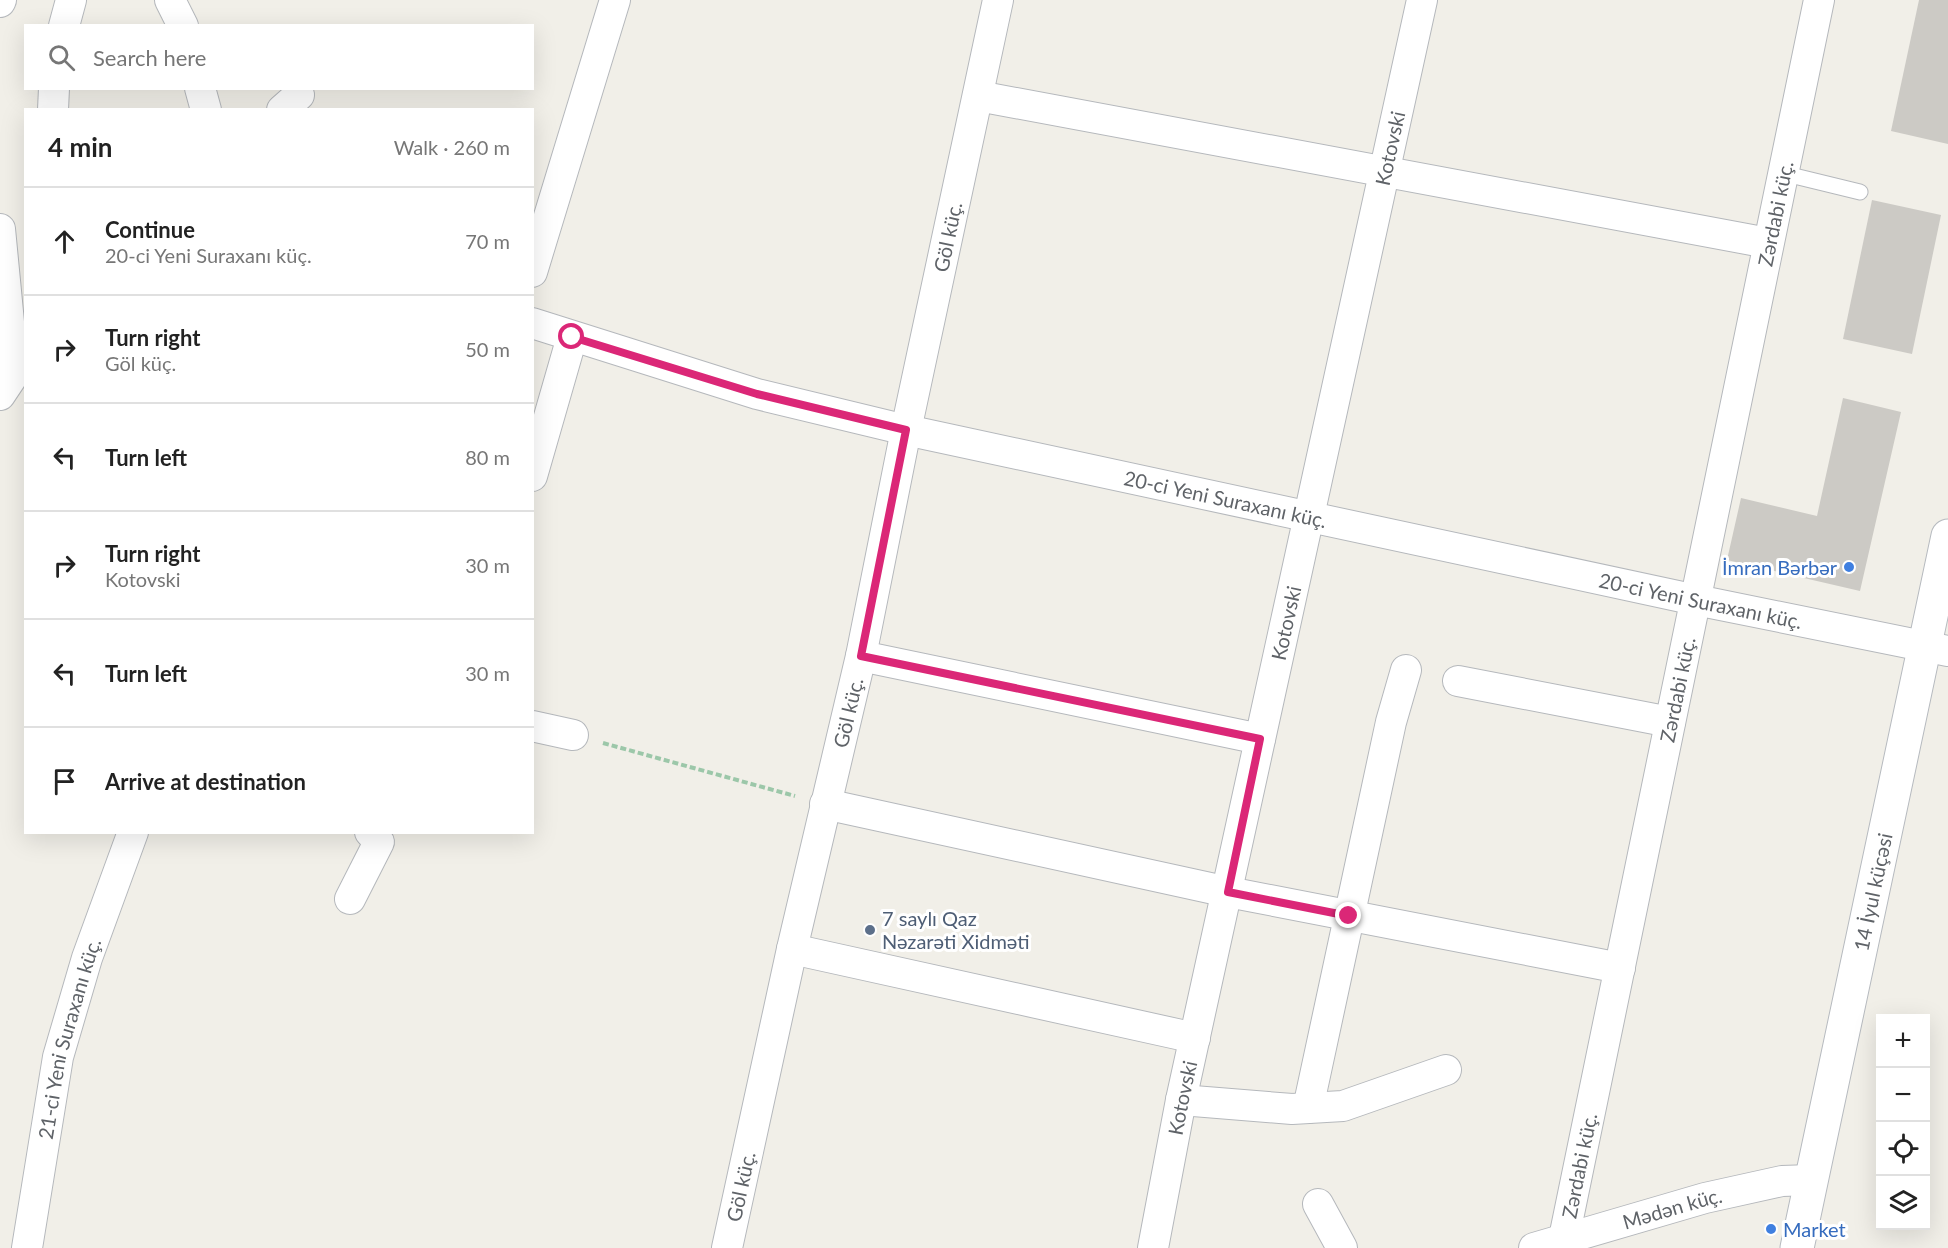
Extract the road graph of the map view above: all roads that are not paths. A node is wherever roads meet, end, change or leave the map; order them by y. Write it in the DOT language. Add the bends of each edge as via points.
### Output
graph roads {
  1 [pos="71,0"];
  2 [pos="170,0"];
  3 [pos="615,0"];
  4 [pos="998,0"];
  5 [pos="1422,0"];
  6 [pos="1819,0"];
  7 [pos="65,24"];
  8 [pos="182,24"];
  9 [pos="54,90"];
  10 [pos="201,90"];
  11 [pos="978,96"];
  12 [pos="53,108"];
  13 [pos="205,108"];
  14 [pos="1384,171"];
  15 [pos="1782,173"];
  16 [pos="1860,192"];
  17 [pos="0,229"];
  18 [pos="1768,243"];
  19 [pos="534,265"];
  20 [pos="534,324"];
  21 [pos="572,337"];
  22 [pos="0,395"];
  23 [pos="906,430"];
  24 [pos="534,469"];
  25 [pos="1310,516"];
  26 [pos="1948,536"];
  27 [pos="1696,600"];
  28 [pos="1936,648"];
  29 [pos="861,656"];
  30 [pos="1406,670"];
  31 [pos="1458,681"];
  32 [pos="1671,722"];
  33 [pos="534,726"];
  34 [pos="573,735"];
  35 [pos="1260,739"];
  36 [pos="825,804"];
  37 [pos="132,834"];
  38 [pos="372,834"];
  39 [pos="1228,892"];
  40 [pos="350,899"];
  41 [pos="1349,916"];
  42 [pos="792,949"];
  43 [pos="1620,968"];
  44 [pos="1195,1038"];
  45 [pos="1446,1070"];
  46 [pos="1181,1100"];
  47 [pos="1308,1108"];
  48 [pos="1811,1180"];
  49 [pos="1318,1204"];
  50 [pos="1564,1238"];
  51 [pos="27,1248"];
  52 [pos="727,1248"];
  53 [pos="1153,1248"];
  54 [pos="1342,1248"];
  55 [pos="1534,1248"];
  56 [pos="1797,1248"];
  1 -- 7 [label="street"];
  2 -- 8 [label="street"];
  3 -- 19 [label="street"];
  4 -- 11 [label="street, Göl küç."];
  5 -- 14 [label="street, Kotovski"];
  6 -- 15 [label="street, Zərdabi küç."];
  9 -- 12 [label="street"];
  10 -- 13 [label="street"];
  11 -- 14 [label="street"];
  11 -- 23 [label="street, Göl küç."];
  14 -- 18 [label="street"];
  14 -- 25 [label="street, Kotovski"];
  15 -- 16 [label="lane"];
  15 -- 18 [label="street, Zərdabi küç."];
  17 -- 22 [label="street" via="14,374"];
  18 -- 27 [label="street, Zərdabi küç."];
  20 -- 21 [label="street, 20-ci Yeni Suraxanı küç."];
  21 -- 23 [label="street, 20-ci Yeni Suraxanı küç." via="757,394"];
  21 -- 24 [label="street"];
  23 -- 25 [label="street, 20-ci Yeni Suraxanı küç."];
  23 -- 29 [label="street, Göl küç."];
  25 -- 27 [label="street, 20-ci Yeni Suraxanı küç."];
  25 -- 35 [label="street, Kotovski"];
  26 -- 28 [label="street, 14 İyul küçəsi"];
  27 -- 28 [label="street, 20-ci Yeni Suraxanı küç."];
  27 -- 32 [label="street, Zərdabi küç."];
  28 -- 48 [label="street, 14 İyul küçəsi"];
  29 -- 35 [label="street"];
  29 -- 36 [label="street, Göl küç."];
  30 -- 41 [label="street"];
  31 -- 32 [label="street"];
  32 -- 43 [label="street, Zərdabi küç."];
  33 -- 34 [label="street"];
  35 -- 39 [label="street, Kotovski"];
  36 -- 39 [label="street"];
  36 -- 42 [label="street, Göl küç."];
  37 -- 51 [label="street, 21-ci Yeni Suraxanı küç." via="87,957 58,1056"];
  38 -- 40 [label="street" via="379,842"];
  39 -- 41 [label="street"];
  39 -- 44 [label="street, Kotovski"];
  41 -- 43 [label="street"];
  41 -- 47 [label="street"];
  42 -- 44 [label="street"];
  42 -- 52 [label="street, Göl küç."];
  43 -- 50 [label="street, Zərdabi küç."];
  44 -- 46 [label="street, Kotovski"];
  45 -- 47 [label="street" via="1343,1106"];
  46 -- 47 [label="street"];
  46 -- 53 [label="street, Kotovski"];
  48 -- 50 [label="street, Mədən küç." via="1782,1181 1715,1195"];
  48 -- 56 [label="street, 14 İyul küçəsi"];
  49 -- 54 [label="street"];
  50 -- 55 [label="street, Mədən küç."];
}
